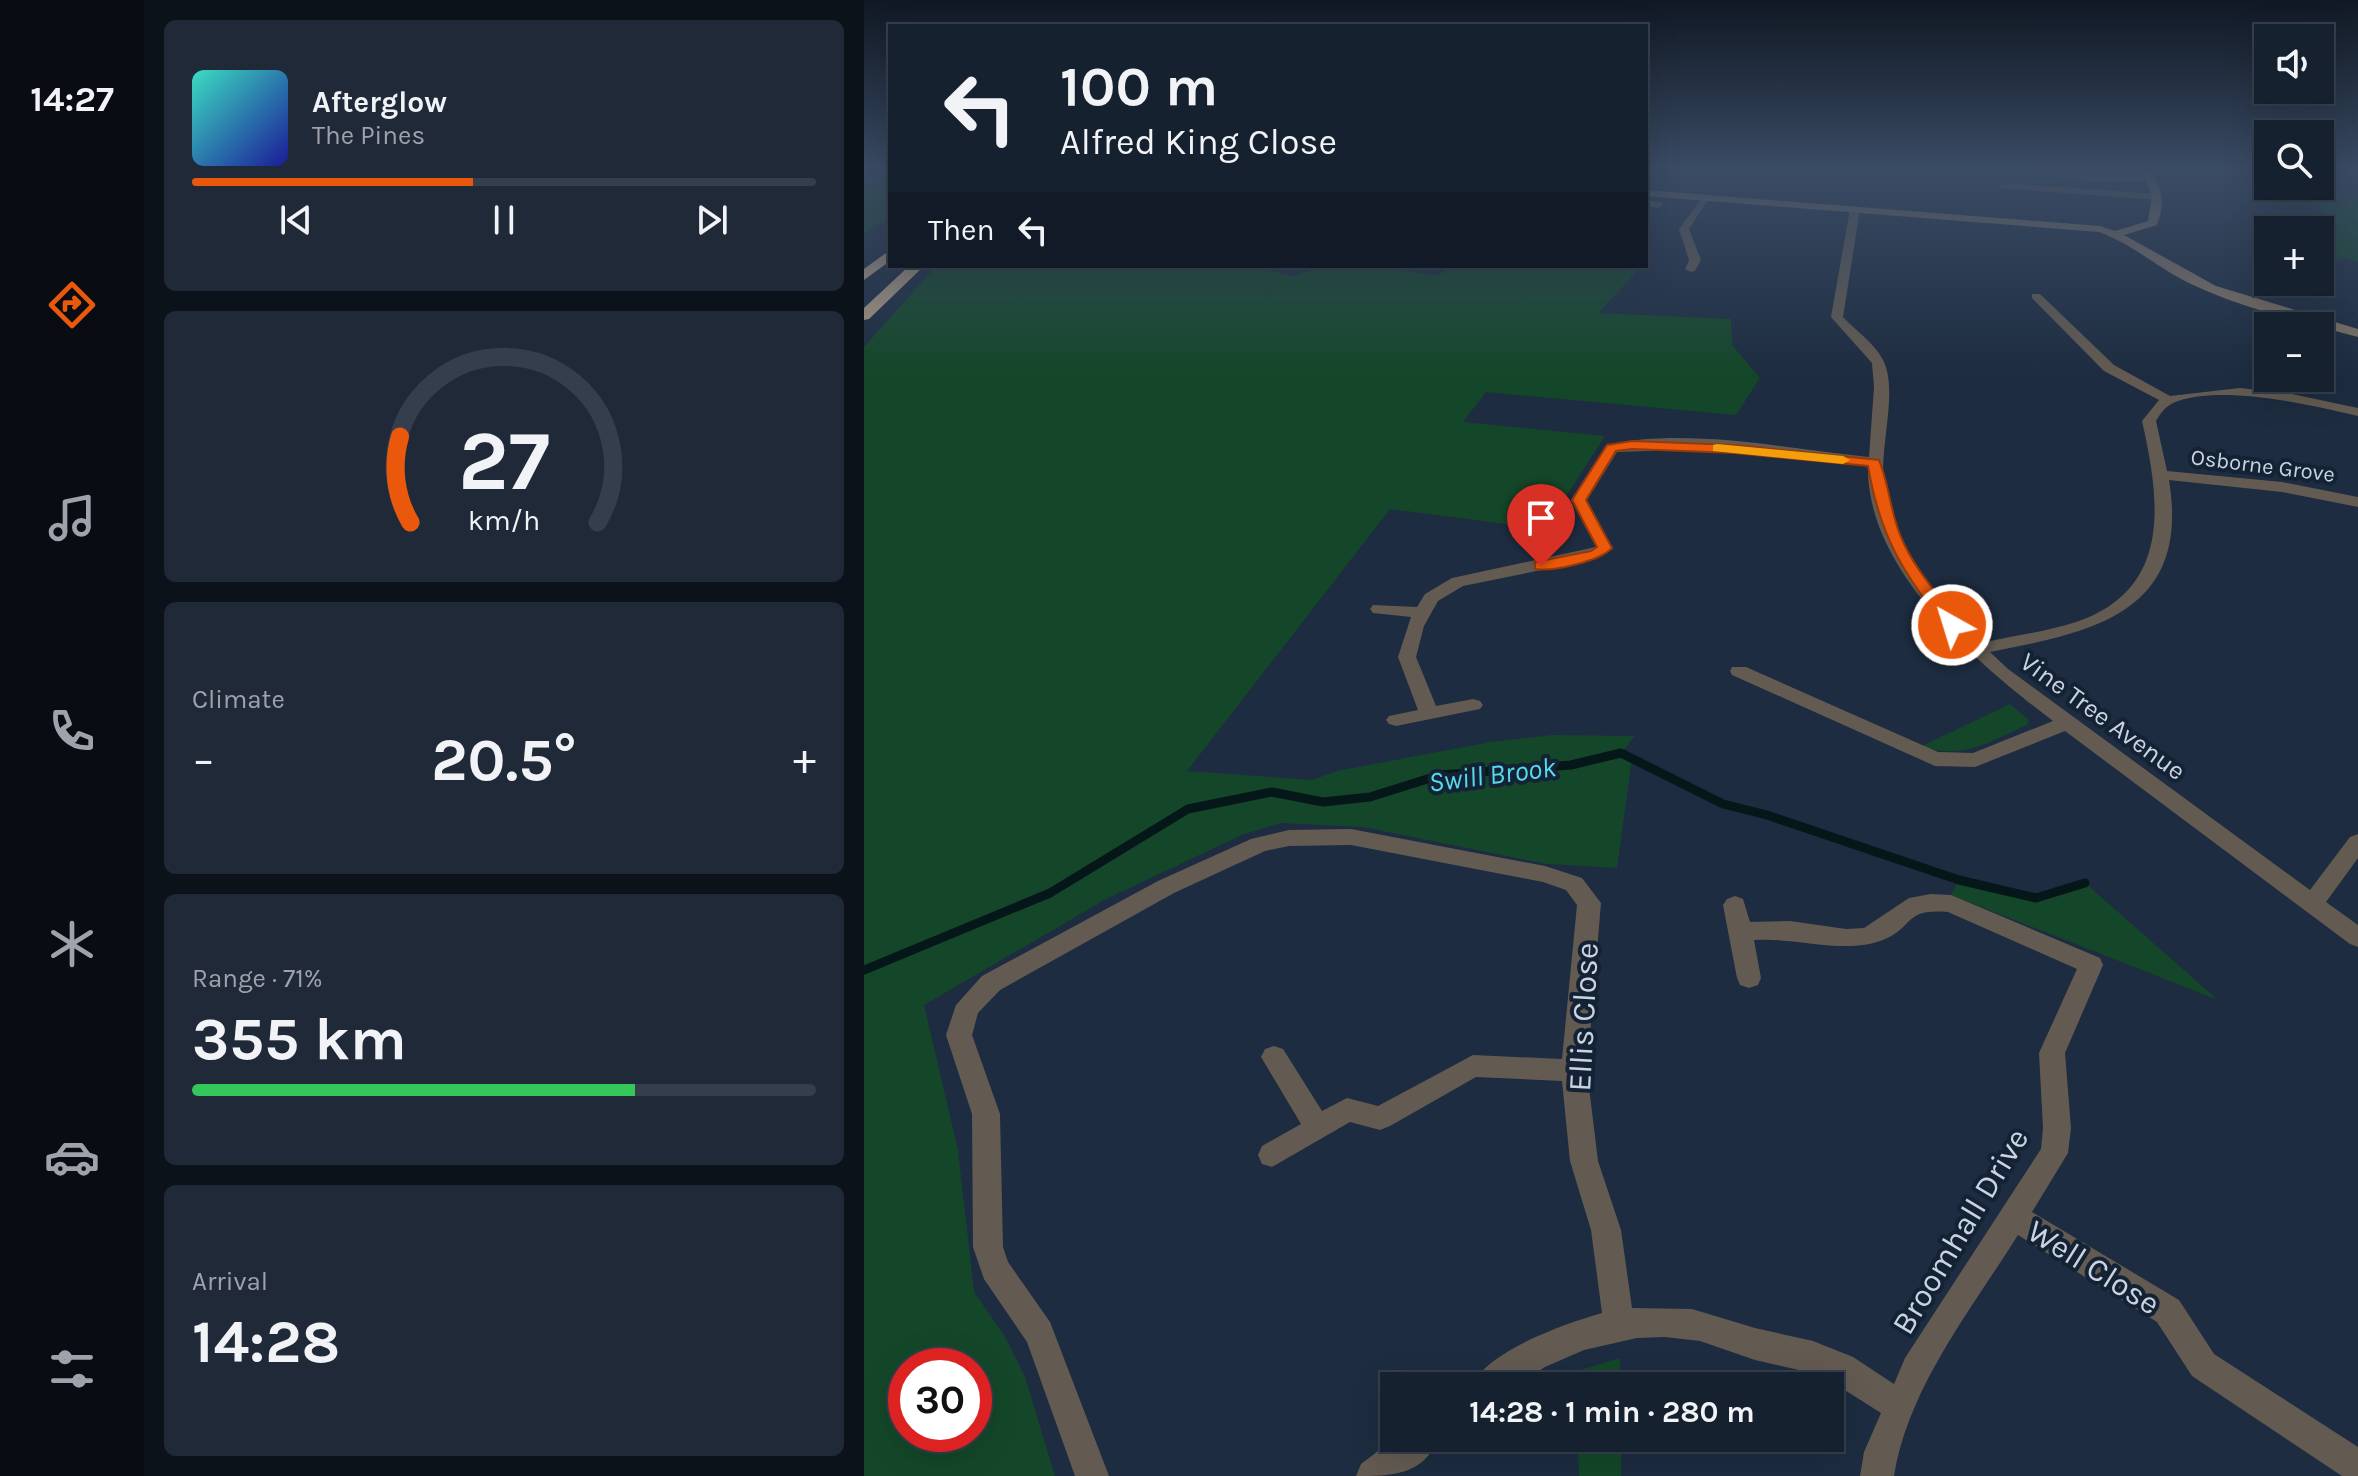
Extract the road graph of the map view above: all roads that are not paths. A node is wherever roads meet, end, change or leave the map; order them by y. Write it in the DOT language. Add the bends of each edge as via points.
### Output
graph roads {
  1 [pos="1688,239"];
  2 [pos="1850,239"];
  3 [pos="2128,239"];
  4 [pos="888,256"];
  5 [pos="915,268"];
  6 [pos="1691,269"];
  7 [pos="864,276"];
  8 [pos="2036,296"];
  9 [pos="864,316"];
  10 [pos="2358,333"];
  11 [pos="2168,400"];
  12 [pos="2358,412"];
  13 [pos="1874,462"];
  14 [pos="2161,475"];
  15 [pos="2358,502"];
  16 [pos="1379,609"];
  17 [pos="1422,613"];
  18 [pos="1976,649"];
  19 [pos="1739,671"];
  20 [pos="1473,705"];
  21 [pos="1429,713"];
  22 [pos="1396,720"];
  23 [pos="2066,723"];
  24 [pos="2358,842"];
  25 [pos="1735,905"];
  26 [pos="2312,905"];
  27 [pos="1740,932"];
  28 [pos="2358,938"];
  29 [pos="1749,978"];
  30 [pos="1274,1057"];
  31 [pos="1574,1071"];
  32 [pos="1318,1128"];
  33 [pos="1272,1155"];
  34 [pos="2012,1216"];
  35 [pos="1619,1324"];
  36 [pos="1506,1372"];
  37 [pos="1898,1406"];
  38 [pos="1404,1452"];
  39 [pos="2358,1467"];
  40 [pos="1092,1476"];
  41 [pos="1373,1476"];
  42 [pos="1877,1476"];
  1 -- 6 [label="street" via="1695,260"];
  2 -- 13 [label="street, Vine Tree Avenue" via="1837,317 1880,370"];
  3 -- 10 [label="main road" via="2191,280"];
  4 -- 7 [label="highway"];
  5 -- 9 [label="highway"];
  8 -- 11 [label="street" via="2109,368"];
  11 -- 12 [label="street" via="2202,391 2245,391"];
  11 -- 14 [label="street" via="2149,421"];
  13 -- 17 [label="street" via="1735,449 1612,448 1579,500 1605,548 1458,582 1431,598"];
  13 -- 18 [label="street, Vine Tree Avenue" via="1894,539 1916,579"];
  14 -- 15 [label="street, Osborne Grove" via="2282,487"];
  14 -- 18 [label="street" via="2165,509 2160,551 2149,578 2114,612 2074,627"];
  16 -- 17 [label="street"];
  17 -- 21 [label="street" via="1407,657"];
  18 -- 23 [label="street, Vine Tree Avenue"];
  19 -- 23 [label="street" via="1935,759 1975,760"];
  20 -- 21 [label="street"];
  21 -- 22 [label="street"];
  23 -- 26 [label="street, Vine Tree Avenue"];
  24 -- 26 [label="street"];
  25 -- 27 [label="street"];
  26 -- 28 [label="street, Vine Tree Avenue"];
  27 -- 29 [label="street"];
  27 -- 34 [label="street, Broomhall Drive" via="1864,937 1881,931 1911,903 1932,901 1951,904 2091,965 2052,1053 2059,1125 2054,1153"];
  30 -- 32 [label="street"];
  31 -- 32 [label="street" via="1473,1066 1380,1118 1347,1110"];
  31 -- 35 [label="street, Ellis Close" via="1584,1161 1606,1230"];
  31 -- 40 [label="street, Ellis Close" via="1589,903 1574,884 1351,837 1289,838 1259,845 1166,887 991,983 959,1025 986,1114 988,1247 995,1269 1039,1333"];
  32 -- 33 [label="street"];
  34 -- 37 [label="street, Broomhall Drive"];
  34 -- 39 [label="street, Well Close" via="2168,1311 2203,1365"];
  35 -- 36 [label="street" via="1567,1340"];
  35 -- 37 [label="street" via="1690,1324 1819,1358"];
  37 -- 42 [label="street, Broomhall Drive"];
  38 -- 41 [label="street"];
}
